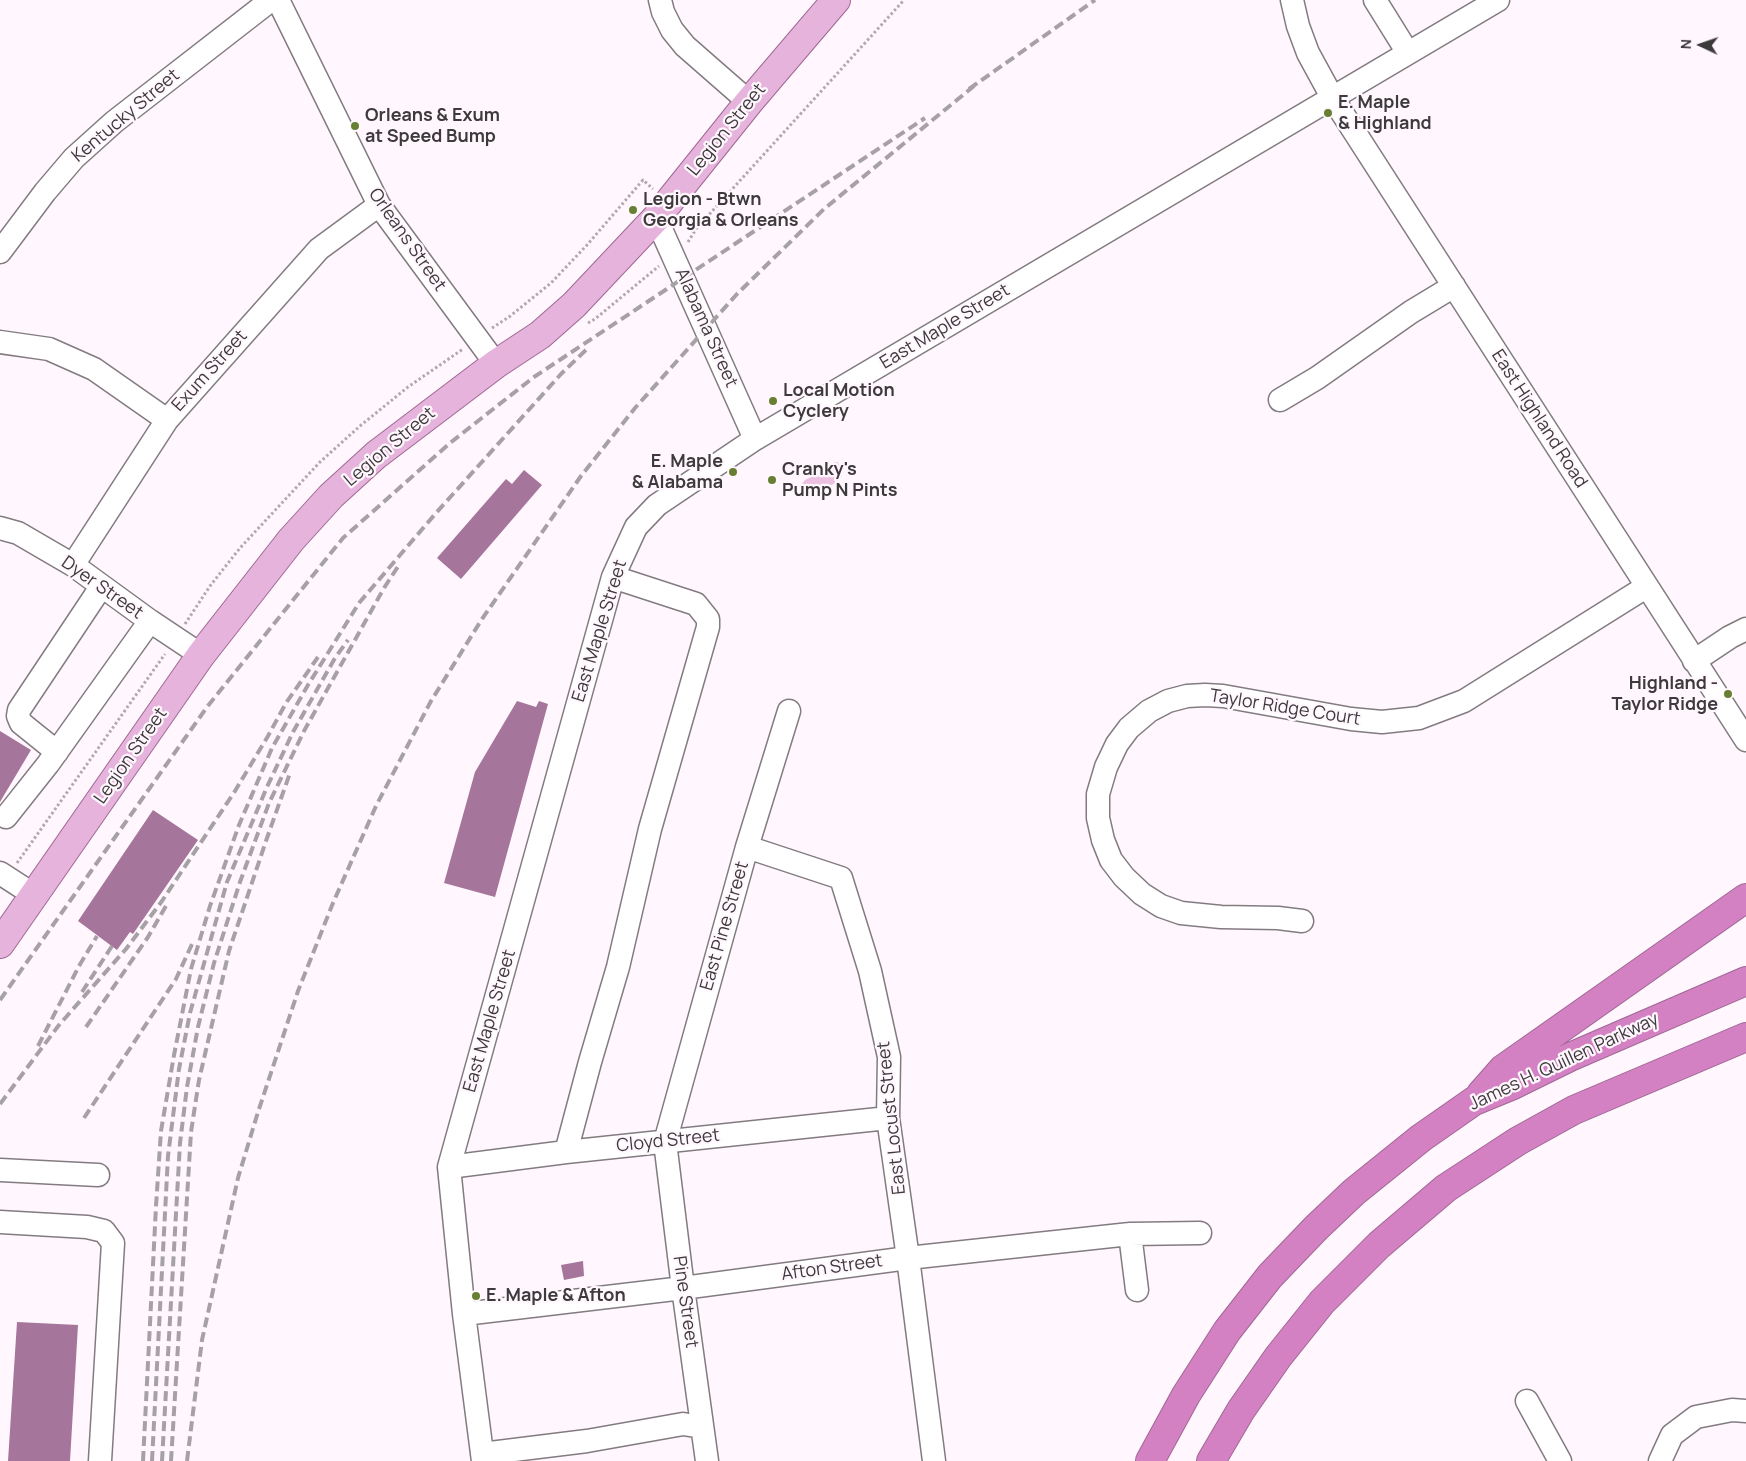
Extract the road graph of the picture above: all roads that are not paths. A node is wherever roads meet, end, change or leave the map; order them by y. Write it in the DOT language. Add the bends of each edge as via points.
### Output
graph roads {
  1 [pos="271,0"];
  2 [pos="278,0"];
  3 [pos="660,0"];
  4 [pos="836,0"];
  5 [pos="1292,0"];
  6 [pos="1375,0"];
  7 [pos="1498,0"];
  8 [pos="1408,52"];
  9 [pos="1332,97"];
  10 [pos="749,102"];
  11 [pos="379,205"];
  12 [pos="656,218"];
  13 [pos="0,252"];
  14 [pos="1454,286"];
  15 [pos="0,342"];
  16 [pos="496,364"];
  17 [pos="1280,400"];
  18 [pos="167,420"];
  19 [pos="755,439"];
  20 [pos="0,528"];
  21 [pos="73,565"];
  22 [pos="613,577"];
  23 [pos="101,586"];
  24 [pos="1646,587"];
  25 [pos="150,621"];
  26 [pos="1746,629"];
  27 [pos="201,655"];
  28 [pos="1694,660"];
  29 [pos="789,711"];
  30 [pos="1746,740"];
  31 [pos="57,752"];
  32 [pos="6,817"];
  33 [pos="747,847"];
  34 [pos="0,873"];
  35 [pos="34,895"];
  36 [pos="1746,898"];
  37 [pos="1302,921"];
  38 [pos="0,944"];
  39 [pos="1746,981"];
  40 [pos="1746,1037"];
  41 [pos="1474,1101"];
  42 [pos="888,1118"];
  43 [pos="665,1142"];
  44 [pos="566,1152"];
  45 [pos="449,1167"];
  46 [pos="0,1170"];
  47 [pos="98,1175"];
  48 [pos="0,1222"];
  49 [pos="1200,1233"];
  50 [pos="1130,1234"];
  51 [pos="908,1258"];
  52 [pos="683,1288"];
  53 [pos="1137,1290"];
  54 [pos="464,1314"];
  55 [pos="1527,1401"];
  56 [pos="1746,1411"];
  57 [pos="702,1427"];
  58 [pos="482,1457"];
  59 [pos="100,1461"];
  60 [pos="707,1461"];
  61 [pos="934,1461"];
  62 [pos="1150,1461"];
  63 [pos="1211,1461"];
  64 [pos="1560,1461"];
  65 [pos="1660,1461"];
  1 -- 13 [label="street, Kentucky Street" via="114,122 74,158"];
  2 -- 11 [label="street, Orleans Street"];
  3 -- 10 [label="street" via="662,12 685,46"];
  4 -- 10 [label="main road, Legion Street"];
  5 -- 9 [label="street, East Highland Road" via="1308,53"];
  6 -- 8 [label="street"];
  7 -- 8 [label="street, East Maple Street"];
  8 -- 9 [label="street, East Maple Street"];
  9 -- 14 [label="street, East Highland Road"];
  9 -- 19 [label="street, East Maple Street"];
  10 -- 12 [label="main road, Legion Street"];
  11 -- 16 [label="street, Orleans Street"];
  11 -- 18 [label="street, Exum Street" via="319,249"];
  12 -- 16 [label="main road, Legion Street" via="574,305 540,335"];
  12 -- 19 [label="street, Alabama Street"];
  14 -- 17 [label="street"];
  14 -- 24 [label="street, East Highland Road"];
  15 -- 18 [label="street" via="49,349 94,369"];
  16 -- 27 [label="main road, Legion Street" via="376,454 331,496 291,540"];
  18 -- 21 [label="street, Exum Street"];
  19 -- 22 [label="street, East Maple Street" via="657,505 636,527"];
  20 -- 21 [label="street, Dyer Street" via="18,533"];
  21 -- 23 [label="street, Dyer Street"];
  22 -- 44 [label="street" via="696,604 708,619 708,627 652,821 618,967"];
  22 -- 45 [label="street, East Maple Street"];
  23 -- 25 [label="street, Dyer Street"];
  23 -- 31 [label="street" via="19,710 21,723"];
  24 -- 28 [label="street, East Highland Road"];
  24 -- 37 [label="street, Taylor Ridge Court" via="1464,701 1418,718 1382,722 1351,719 1205,695 1168,701 1148,711 1129,728 1106,767 1098,794 1098,818 1103,840 1111,860 1124,878 1161,906 1181,913"];
  25 -- 27 [label="street, Dyer Street"];
  25 -- 31 [label="street"];
  26 -- 28 [label="street"];
  27 -- 35 [label="main road, Legion Street"];
  28 -- 30 [label="street, East Highland Road"];
  29 -- 33 [label="street, East Pine Street"];
  31 -- 32 [label="street"];
  33 -- 42 [label="street, East Locust Street" via="841,878 870,971 889,1058"];
  33 -- 43 [label="street, East Pine Street"];
  34 -- 35 [label="street"];
  35 -- 38 [label="main road, Legion Street"];
  36 -- 41 [label="highway" via="1503,1069"];
  39 -- 41 [label="highway, James H. Quillen Parkway"];
  40 -- 63 [label="highway" via="1574,1110 1518,1141 1446,1188 1380,1245 1322,1302 1272,1364"];
  41 -- 62 [label="highway, James H. Quillen Parkway" via="1421,1138 1354,1192 1270,1276 1227,1331 1186,1395"];
  42 -- 43 [label="street, Cloyd Street"];
  42 -- 51 [label="street, East Locust Street"];
  43 -- 44 [label="street, Cloyd Street"];
  43 -- 52 [label="street, Pine Street"];
  44 -- 45 [label="street, Cloyd Street"];
  45 -- 54 [label="street, East Maple Street"];
  46 -- 47 [label="street"];
  48 -- 59 [label="street" via="86,1227 104,1231 113,1243"];
  49 -- 50 [label="street, Afton Street"];
  50 -- 51 [label="street, Afton Street"];
  50 -- 53 [label="street"];
  51 -- 52 [label="street, Afton Street"];
  51 -- 61 [label="street, East Locust Street"];
  52 -- 54 [label="street, Afton Street"];
  52 -- 57 [label="street, Pine Street"];
  54 -- 58 [label="street, East Maple Street"];
  55 -- 64 [label="street"];
  56 -- 65 [label="street" via="1732,1410 1696,1417 1672,1435"];
  57 -- 58 [label="street" via="682,1424"];
  57 -- 60 [label="street, Pine Street"];
}
